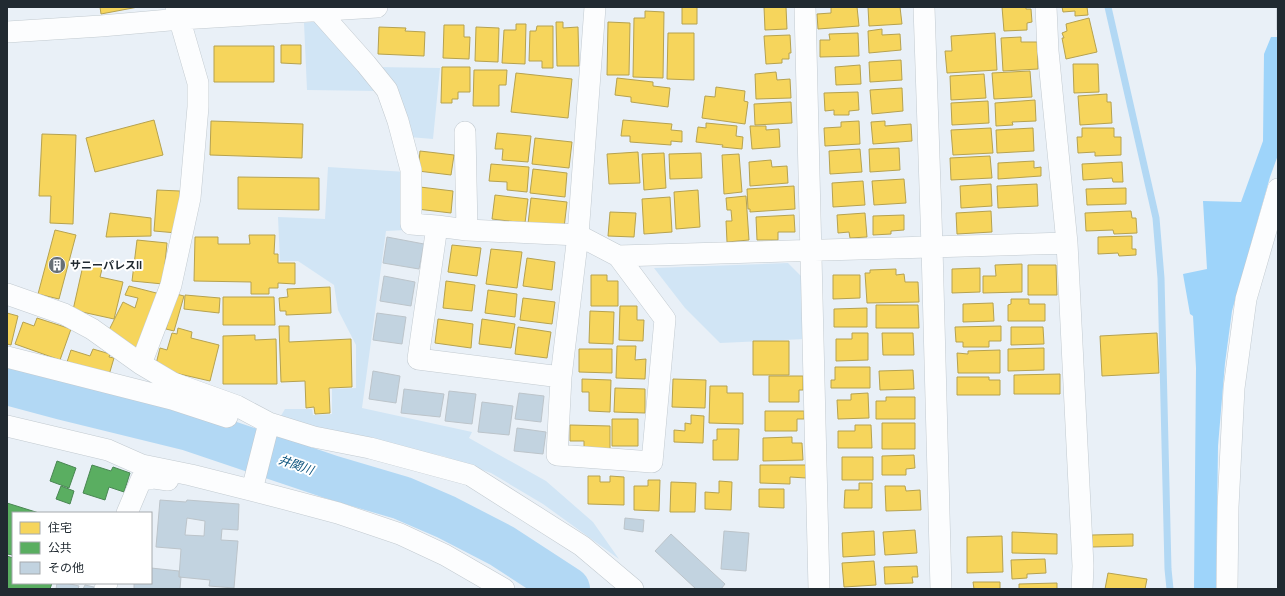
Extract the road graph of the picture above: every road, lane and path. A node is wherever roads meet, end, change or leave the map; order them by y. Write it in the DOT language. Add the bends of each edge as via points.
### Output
graph roads {
  1 [pos="377,7"];
  2 [pos="595,7"];
  3 [pos="805,7"];
  4 [pos="924,7"];
  5 [pos="1046,7"];
  6 [pos="318,10"];
  7 [pos="178,13"];
  8 [pos="7,32"];
  9 [pos="465,132"];
  10 [pos="1278,189"];
  11 [pos="437,226"];
  12 [pos="467,230"];
  13 [pos="578,235"];
  14 [pos="1067,243"];
  15 [pos="932,247"];
  16 [pos="812,250"];
  17 [pos="618,256"];
  18 [pos="7,294"];
  19 [pos="7,357"];
  20 [pos="141,364"];
  21 [pos="562,377"];
  22 [pos="7,426"];
  23 [pos="268,426"];
  24 [pos="253,487"];
  25 [pos="127,512"];
  26 [pos="504,589"];
  27 [pos="633,589"];
  28 [pos="819,589"];
  29 [pos="941,589"];
  30 [pos="1082,589"];
  31 [pos="1227,589"];
  1 -- 6 [label="street"];
  2 -- 13 [label="street"];
  3 -- 16 [label="street"];
  4 -- 15 [label="street"];
  5 -- 14 [label="street"];
  6 -- 7 [label="street"];
  6 -- 11 [label="street" via="387,90 411,170 411,224"];
  7 -- 8 [label="street" via="101,26"];
  7 -- 20 [label="street" via="198,83 190,198 171,285"];
  9 -- 12 [label="street"];
  10 -- 31 [label="street" via="1246,299 1234,388"];
  11 -- 12 [label="street"];
  11 -- 21 [label="street" via="418,359"];
  12 -- 13 [label="street"];
  13 -- 17 [label="street"];
  13 -- 21 [label="street"];
  14 -- 15 [label="street"];
  14 -- 30 [label="street"];
  15 -- 16 [label="street"];
  15 -- 29 [label="street"];
  16 -- 17 [label="street"];
  16 -- 28 [label="street"];
  17 -- 21 [label="street" via="665,319 652,462 557,455"];
  18 -- 20 [label="street" via="64,314 92,329"];
  19 -- 23 [label="street" via="172,399 232,419"];
  20 -- 23 [label="street" via="173,382 237,406"];
  22 -- 24 [label="street" via="108,450 142,465"];
  23 -- 24 [label="street"];
  23 -- 27 [label="street" via="370,448 470,475 582,546"];
  24 -- 25 [label="street" via="196,485 146,478 141,480"];
  24 -- 26 [label="street" via="400,534 445,555"];
}
